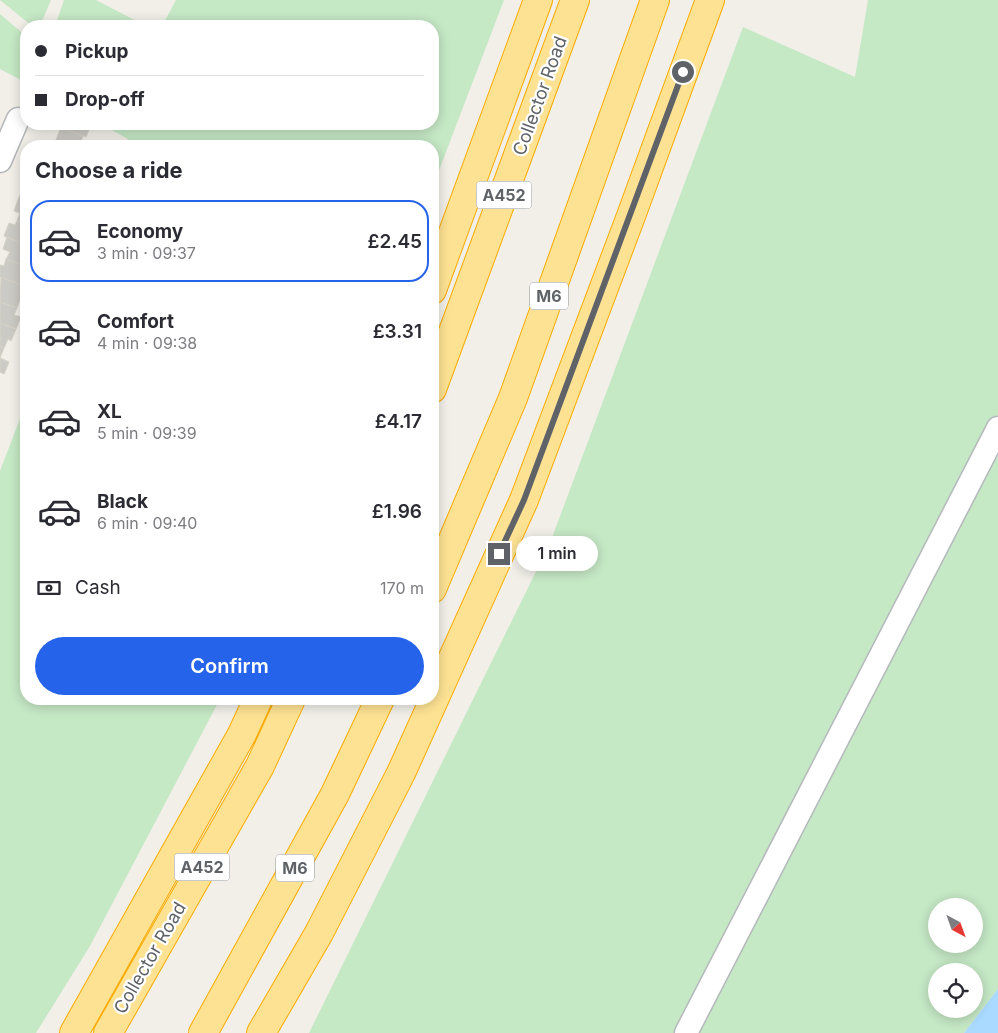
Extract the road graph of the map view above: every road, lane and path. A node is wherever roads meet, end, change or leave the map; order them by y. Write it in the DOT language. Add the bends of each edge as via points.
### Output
graph roads {
  1 [pos="538,0"];
  2 [pos="575,0"];
  3 [pos="655,0"];
  4 [pos="710,0"];
  5 [pos="18,119"];
  6 [pos="2,151"];
  7 [pos="439,271"];
  8 [pos="439,370"];
  9 [pos="998,428"];
  10 [pos="439,572"];
  11 [pos="439,689"];
  12 [pos="255,705"];
  13 [pos="288,705"];
  14 [pos="377,705"];
  15 [pos="432,705"];
  16 [pos="74,1033"];
  17 [pos="108,1033"];
  18 [pos="203,1033"];
  19 [pos="261,1033"];
  20 [pos="686,1033"];
  1 -- 7 [label="highway, Collector Road / A452"];
  2 -- 8 [label="highway, Collector Road / A452"];
  3 -- 10 [label="highway, M6" via="513,398"];
  4 -- 11 [label="highway, M6" via="524,500"];
  5 -- 6 [label="street"];
  9 -- 20 [label="street"];
  12 -- 16 [label="highway, Collector Road / A452"];
  13 -- 17 [label="highway, Collector Road / A452" via="260,766"];
  14 -- 18 [label="highway, M6" via="335,794"];
  15 -- 19 [label="highway, M6" via="401,773 319,933"];
}
